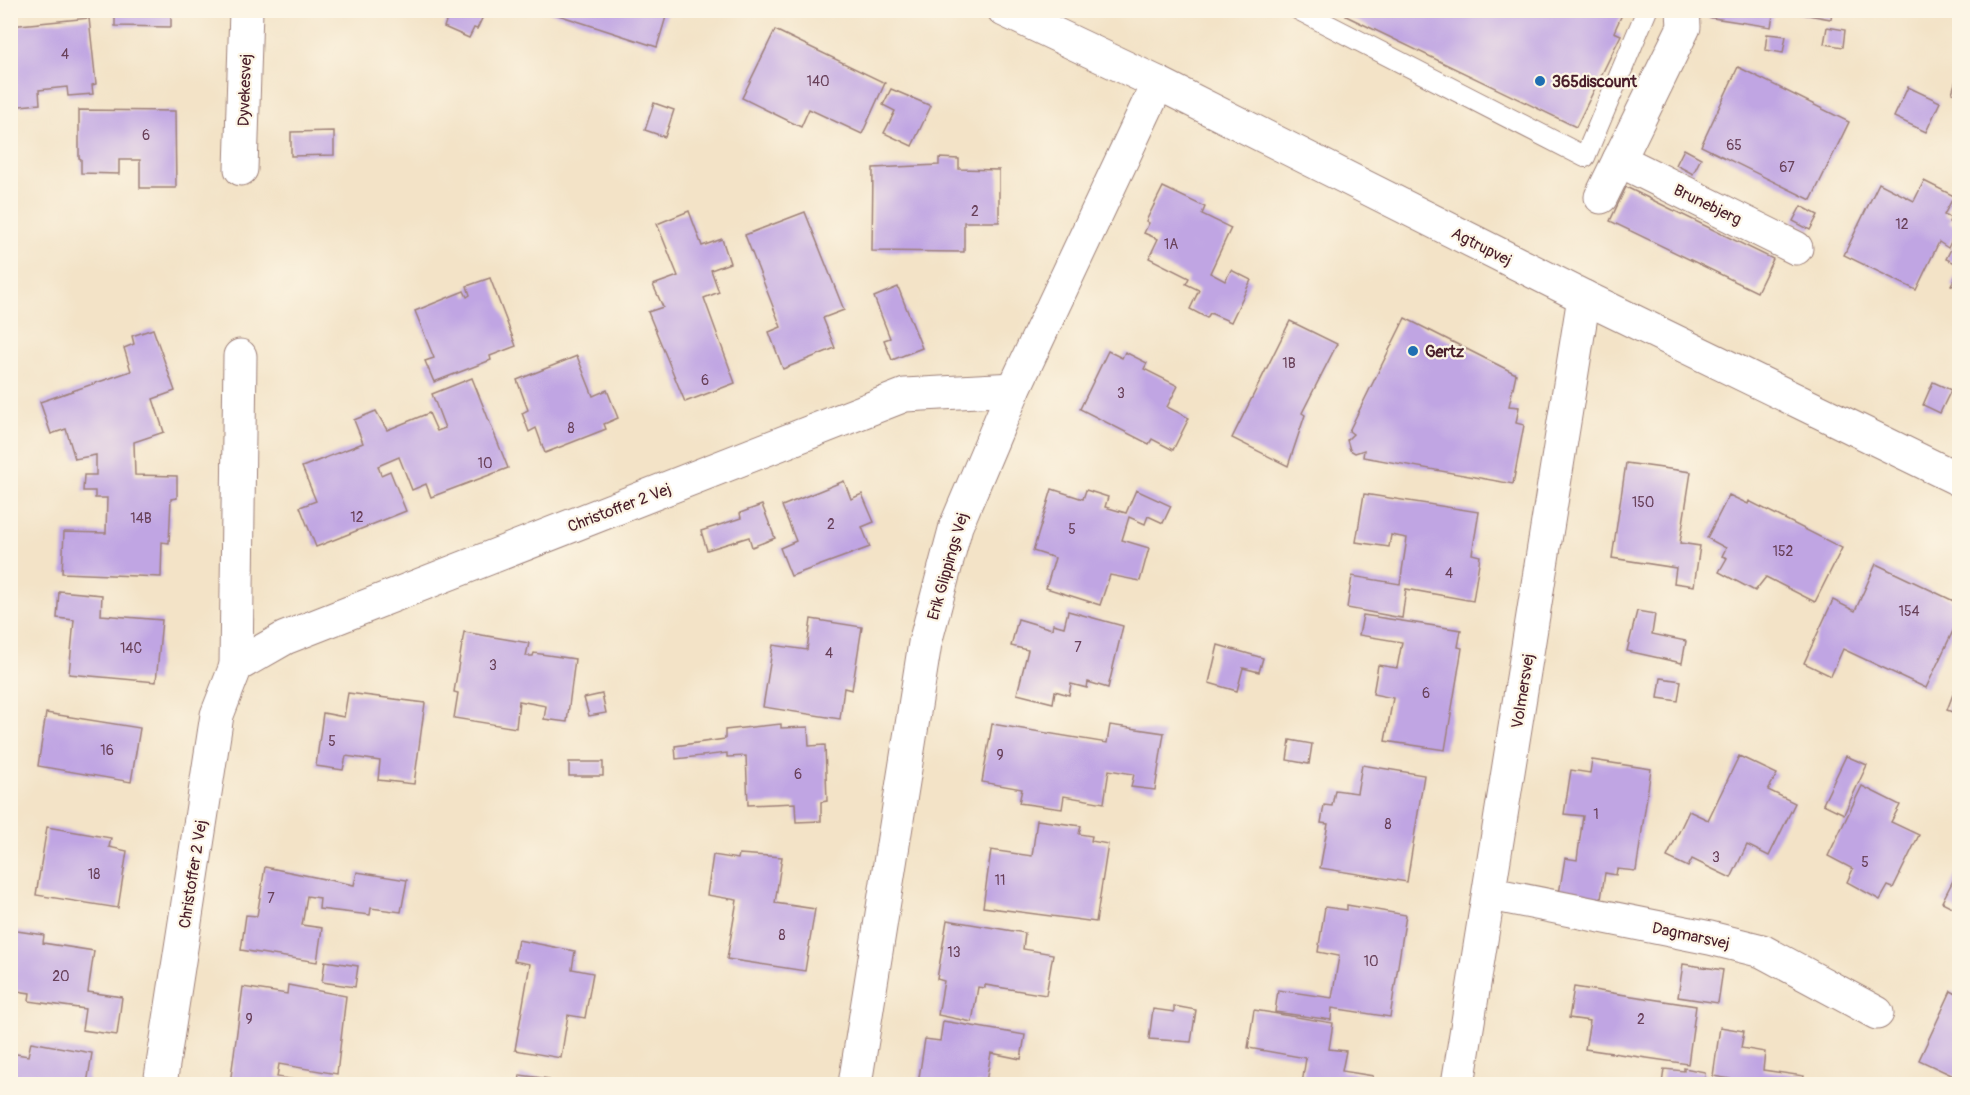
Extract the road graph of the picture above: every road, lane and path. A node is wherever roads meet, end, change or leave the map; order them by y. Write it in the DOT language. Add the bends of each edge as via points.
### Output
graph roads {
  1 [pos="246,10"];
  2 [pos="1299,10"];
  3 [pos="1647,10"];
  4 [pos="1683,10"];
  5 [pos="1026,15"];
  6 [pos="1158,83"];
  7 [pos="1619,160"];
  8 [pos="241,169"];
  9 [pos="1601,197"];
  10 [pos="1796,248"];
  11 [pos="1584,297"];
  12 [pos="240,356"];
  13 [pos="1014,389"];
  14 [pos="1959,480"];
  15 [pos="236,666"];
  16 [pos="1491,894"];
  17 [pos="1877,1012"];
  18 [pos="160,1084"];
  19 [pos="855,1084"];
  20 [pos="1458,1084"];
  1 -- 8 [label="street, Dyvekesvej"];
  2 -- 3 [label="lane" via="1585,157"];
  4 -- 7 [label="street" via="1684,27"];
  5 -- 6 [label="street, Agtrupvej"];
  6 -- 11 [label="street, Agtrupvej"];
  6 -- 13 [label="street, Erik Glippings Vej"];
  7 -- 9 [label="street"];
  7 -- 10 [label="street, Brunebjerg"];
  11 -- 14 [label="street, Agtrupvej"];
  11 -- 16 [label="street, Volmersvej"];
  12 -- 15 [label="street, Christoffer 2 Vej"];
  13 -- 15 [label="street, Christoffer 2 Vej" via="905,394 285,638"];
  13 -- 19 [label="street, Erik Glippings Vej" via="956,526 925,643"];
  15 -- 18 [label="street, Christoffer 2 Vej" via="217,715"];
  16 -- 17 [label="street, Dagmarsvej" via="1762,951"];
  16 -- 20 [label="street, Volmersvej"];
}
